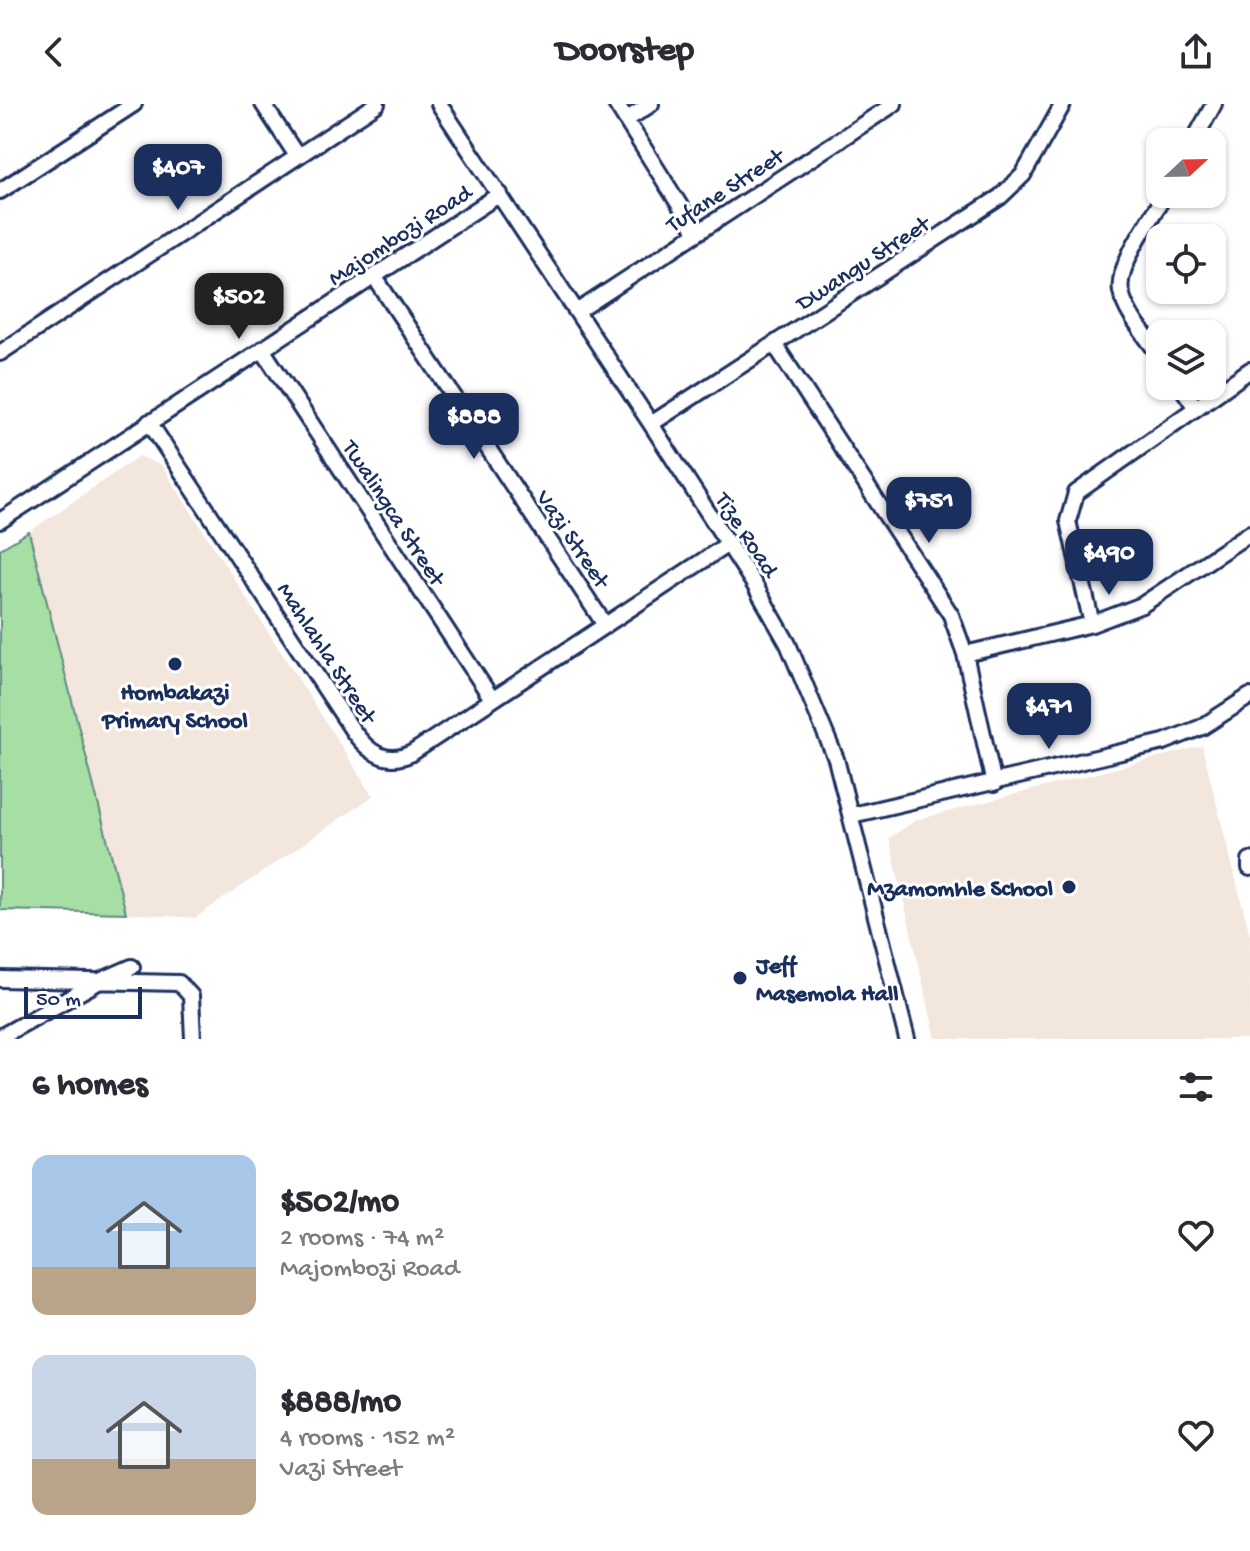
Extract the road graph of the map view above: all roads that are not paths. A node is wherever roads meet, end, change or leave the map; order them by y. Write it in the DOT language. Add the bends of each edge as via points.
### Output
graph roads {
  1 [pos="134,104"];
  2 [pos="263,104"];
  3 [pos="377,104"];
  4 [pos="439,104"];
  5 [pos="616,104"];
  6 [pos="651,104"];
  7 [pos="894,104"];
  8 [pos="1063,104"];
  9 [pos="1214,104"];
  10 [pos="626,120"];
  11 [pos="1201,128"];
  12 [pos="297,156"];
  13 [pos="0,191"];
  14 [pos="500,194"];
  15 [pos="1157,208"];
  16 [pos="697,233"];
  17 [pos="374,276"];
  18 [pos="578,311"];
  19 [pos="1146,335"];
  20 [pos="775,345"];
  21 [pos="262,349"];
  22 [pos="0,353"];
  23 [pos="1250,370"];
  24 [pos="1191,400"];
  25 [pos="1196,408"];
  26 [pos="149,422"];
  27 [pos="651,424"];
  28 [pos="0,502"];
  29 [pos="4,518"];
  30 [pos="1250,533"];
  31 [pos="728,544"];
  32 [pos="1092,624"];
  33 [pos="605,625"];
  34 [pos="965,654"];
  35 [pos="1250,696"];
  36 [pos="492,699"];
  37 [pos="994,784"];
  38 [pos="852,815"];
  39 [pos="1250,860"];
  40 [pos="1250,868"];
  41 [pos="132,967"];
  42 [pos="0,979"];
  43 [pos="100,981"];
  44 [pos="0,1037"];
  45 [pos="193,1039"];
  46 [pos="907,1039"];
  1 -- 13 [label="street"];
  2 -- 12 [label="street"];
  3 -- 12 [label="street"];
  4 -- 14 [label="street, Tize Road"];
  5 -- 10 [label="street"];
  6 -- 10 [label="street"];
  7 -- 16 [label="street, Tufane Street"];
  8 -- 20 [label="street, Dwangu Street" via="1016,184"];
  9 -- 11 [label="street"];
  10 -- 16 [label="street"];
  12 -- 22 [label="street"];
  14 -- 17 [label="street, Majombozi Road"];
  14 -- 18 [label="street, Tize Road"];
  15 -- 19 [label="street" via="1127,262 1120,289"];
  16 -- 18 [label="street, Tufane Street"];
  17 -- 21 [label="street, Majombozi Road"];
  17 -- 33 [label="street, Vazi Street"];
  18 -- 27 [label="street, Tize Road"];
  20 -- 27 [label="street, Dwangu Street"];
  20 -- 34 [label="street" via="951,615"];
  21 -- 26 [label="street, Majombozi Road"];
  21 -- 36 [label="street, Twalingca Street"];
  23 -- 25 [label="street"];
  24 -- 25 [label="street"];
  25 -- 32 [label="street" via="1071,502 1070,536"];
  26 -- 29 [label="street, Majombozi Road"];
  26 -- 36 [label="street, Mahlahla Street" via="365,748 389,759 405,756"];
  27 -- 31 [label="street, Tize Road"];
  28 -- 29 [label="street"];
  30 -- 32 [label="street" via="1157,598"];
  31 -- 33 [label="street, Mahlahla Street"];
  31 -- 38 [label="street, Tize Road" via="771,611 808,685"];
  32 -- 34 [label="street"];
  33 -- 36 [label="street, Mahlahla Street"];
  34 -- 37 [label="street"];
  35 -- 37 [label="street" via="1202,727 1164,742"];
  37 -- 38 [label="street"];
  38 -- 46 [label="street, Tize Road"];
  39 -- 40 [label="street"];
  41 -- 43 [label="street"];
  42 -- 43 [label="street"];
  43 -- 44 [label="street"];
  43 -- 45 [label="street" via="184,986 193,1004"];
}
